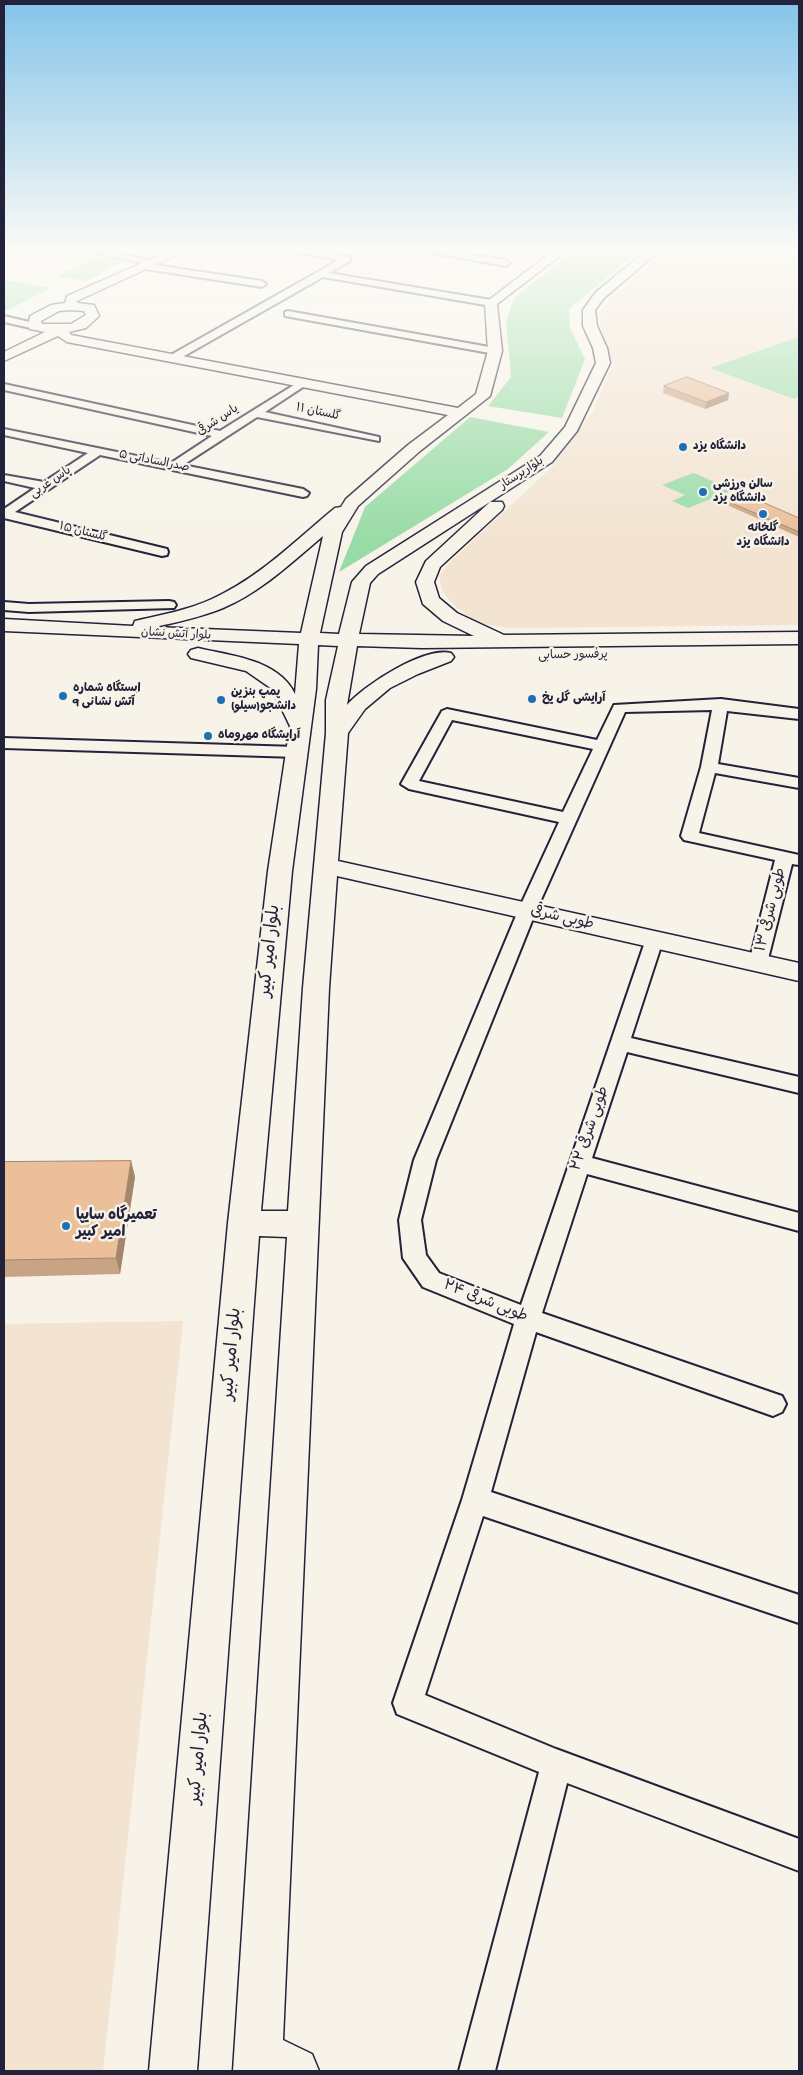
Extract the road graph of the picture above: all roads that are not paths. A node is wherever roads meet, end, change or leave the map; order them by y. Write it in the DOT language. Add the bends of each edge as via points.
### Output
graph roads {
  1 [pos="28,348"];
  2 [pos="127,348"];
  3 [pos="191,348"];
  4 [pos="477,348"];
  5 [pos="495,348"];
  6 [pos="600,348"];
  7 [pos="495,351"];
  8 [pos="4,357"];
  9 [pos="173,358"];
  10 [pos="302,383"];
  11 [pos="4,388"];
  12 [pos="254,413"];
  13 [pos="460,413"];
  14 [pos="4,432"];
  15 [pos="222,435"];
  16 [pos="375,439"];
  17 [pos="98,451"];
  18 [pos="546,459"];
  19 [pos="174,466"];
  20 [pos="4,478"];
  21 [pos="46,486"];
  22 [pos="303,493"];
  23 [pos="352,503"];
  24 [pos="4,514"];
  25 [pos="162,552"];
  26 [pos="368,574"];
  27 [pos="334,578"];
  28 [pos="168,605"];
  29 [pos="4,606"];
  30 [pos="46,608"];
  31 [pos="4,625"];
  32 [pos="38,628"];
  33 [pos="115,632"];
  34 [pos="799,638"];
  35 [pos="505,642"];
  36 [pos="309,648"];
  37 [pos="348,649"];
  38 [pos="140,651"];
  39 [pos="799,653"];
  40 [pos="198,654"];
  41 [pos="444,657"];
  42 [pos="721,704"];
  43 [pos="799,714"];
  44 [pos="337,733"];
  45 [pos="298,739"];
  46 [pos="4,744"];
  47 [pos="602,746"];
  48 [pos="709,767"];
  49 [pos="799,783"];
  50 [pos="570,819"];
  51 [pos="792,858"];
  52 [pos="326,866"];
  53 [pos="527,911"];
  54 [pos="654,940"];
  55 [pos="758,963"];
  56 [pos="799,972"];
  57 [pos="620,1043"];
  58 [pos="799,1085"];
  59 [pos="579,1164"];
  60 [pos="799,1222"];
  61 [pos="244,1223"];
  62 [pos="303,1224"];
  63 [pos="528,1319"];
  64 [pos="773,1404"];
  65 [pos="475,1500"];
  66 [pos="799,1609"];
  67 [pos="556,1764"];
  68 [pos="799,1855"];
  69 [pos="270,2065"];
  70 [pos="174,2071"];
  71 [pos="477,2071"];
  1 -- 8 [label="main road"];
  2 -- 9 [label="main road"];
  3 -- 9 [label="street"];
  4 -- 7 [label="street"];
  5 -- 7 [label="main road"];
  6 -- 18 [label="main road, بلوارپرستار" via="602,363 572,428"];
  7 -- 13 [label="main road" via="483,396"];
  9 -- 10 [label="main road"];
  10 -- 12 [label="street, یاس شرقی"];
  10 -- 13 [label="main road"];
  11 -- 15 [label="street"];
  12 -- 15 [label="street, یاس شرقی"];
  12 -- 16 [label="street, گلستان ۱۱"];
  13 -- 23 [label="main road" via="414,448"];
  14 -- 17 [label="street, صدرالساداتی ۵"];
  15 -- 19 [label="street, یاس شرقی"];
  17 -- 19 [label="street, صدرالساداتی ۵"];
  17 -- 21 [label="street, یاس غربی"];
  18 -- 26 [label="main road, بلوارپرستار"];
  18 -- 35 [label="main road" via="432,565 425,582 430,600 450,617"];
  19 -- 22 [label="street, صدرالساداتی ۵"];
  20 -- 21 [label="street"];
  21 -- 24 [label="street, یاس غربی"];
  23 -- 27 [label="main road" via="333,532"];
  23 -- 33 [label="main road" via="261,577 227,599"];
  24 -- 25 [label="street, گلستان ۱۵"];
  26 -- 27 [label="main road"];
  26 -- 37 [label="main road, بلوارپرستار" via="356,595"];
  27 -- 36 [label="main road"];
  28 -- 30 [label="street"];
  29 -- 30 [label="street"];
  30 -- 32 [label="street"];
  31 -- 32 [label="main road, بلوار آتش نشان"];
  32 -- 33 [label="main road, بلوار آتش نشان"];
  33 -- 36 [label="main road, بلوار آتش نشان"];
  34 -- 35 [label="main road, پرفسور حسابی"];
  35 -- 37 [label="main road, پرفسور حسابی"];
  36 -- 37 [label="main road, بلوار آتش نشان"];
  36 -- 40 [label="main road, بلوار آتش نشان"];
  36 -- 45 [label="main road, بلوار امیر کبیر"];
  37 -- 41 [label="main road, پرفسور حسابی"];
  37 -- 44 [label="main road" via="336,700"];
  38 -- 40 [label="main road, بلوار آتش نشان"];
  39 -- 41 [label="main road, پرفسور حسابی"];
  40 -- 45 [label="main road" via="253,667 281,686"];
  41 -- 44 [label="main road" via="416,667 367,694 350,711"];
  42 -- 43 [label="street"];
  42 -- 47 [label="street, طوبی شرقی ۲۴" via="620,708"];
  42 -- 48 [label="street"];
  44 -- 52 [label="main road"];
  45 -- 46 [label="street"];
  45 -- 61 [label="main road, بلوار امیر کبیر" via="280,871"];
  47 -- 50 [label="street, طوبی شرقی ۲۴"];
  47 -- 50 [label="street" via="447,714 409,784"];
  48 -- 49 [label="street"];
  48 -- 51 [label="street" via="690,836"];
  50 -- 53 [label="street, طوبی شرقی ۲۴"];
  51 -- 55 [label="street, طوبی شرقی ۱۳"];
  52 -- 53 [label="main road, طوبی شرقی"];
  52 -- 62 [label="main road"];
  53 -- 54 [label="main road, طوبی شرقی"];
  53 -- 63 [label="street, طوبی شرقی ۲۴" via="426,1160 410,1220 415,1258 431,1280"];
  54 -- 55 [label="main road, طوبی شرقی"];
  54 -- 57 [label="street, طوبی شرقی ۲۲"];
  55 -- 56 [label="main road, طوبی شرقی"];
  57 -- 58 [label="street"];
  57 -- 59 [label="street, طوبی شرقی ۲۲"];
  59 -- 60 [label="street"];
  59 -- 63 [label="street, طوبی شرقی ۲۲"];
  61 -- 62 [label="main road"];
  61 -- 70 [label="main road, بلوار امیر کبیر"];
  62 -- 69 [label="main road"];
  63 -- 64 [label="street, طوبی شرقی ۲۴"];
  63 -- 65 [label="street, طوبی شرقی ۲۲"];
  65 -- 66 [label="street"];
  65 -- 67 [label="street, طوبی شرقی ۲۲" via="408,1703"];
  67 -- 68 [label="street"];
  67 -- 71 [label="street"];
}
